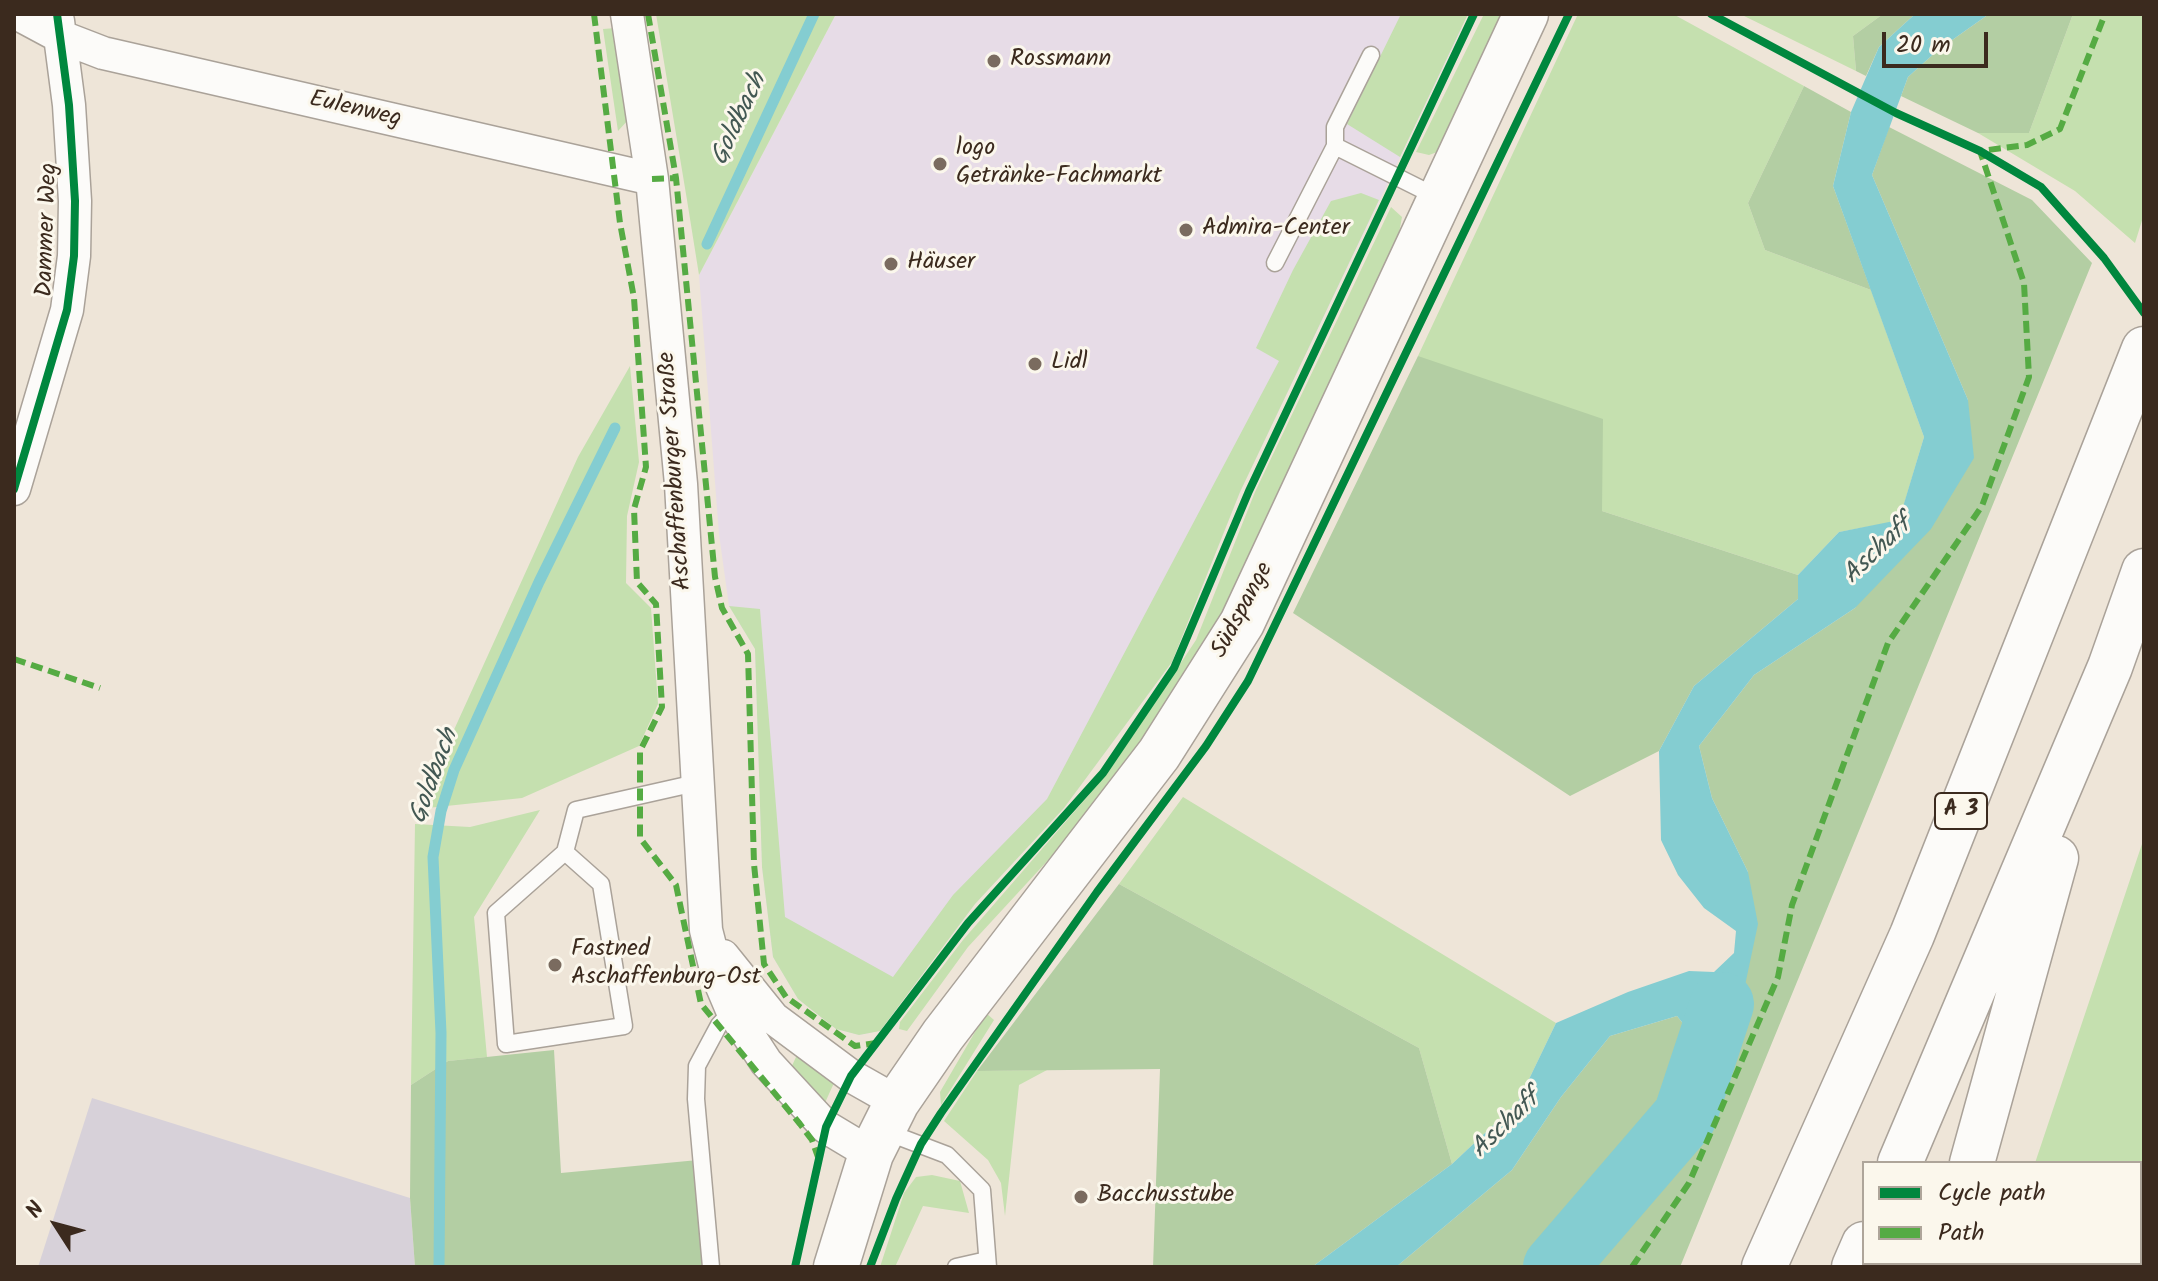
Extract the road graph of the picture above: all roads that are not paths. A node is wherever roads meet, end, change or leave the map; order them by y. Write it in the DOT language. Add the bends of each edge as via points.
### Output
graph roads {
  1 [pos="18,14"];
  2 [pos="627,14"];
  3 [pos="1526,14"];
  4 [pos="58,25"];
  5 [pos="1371,55"];
  6 [pos="1335,146"];
  7 [pos="652,179"];
  8 [pos="1440,198"];
  9 [pos="1275,263"];
  10 [pos="2144,349"];
  11 [pos="15,482"];
  12 [pos="2144,571"];
  13 [pos="2110,667"];
  14 [pos="696,783"];
  15 [pos="565,852"];
  16 [pos="742,1002"];
  17 [pos="883,1129"];
  18 [pos="1901,1161"];
  19 [pos="1973,1161"];
  20 [pos="1862,1249"];
  21 [pos="988,1264"];
  22 [pos="711,1267"];
  23 [pos="836,1267"];
  24 [pos="956,1267"];
  25 [pos="1764,1267"];
  26 [pos="1854,1267"];
  1 -- 4 [label="street, Eulenweg"];
  2 -- 7 [label="street, Aschaffenburger Straße"];
  3 -- 8 [label="main road, Südspange"];
  4 -- 7 [label="street, Eulenweg" via="103,53"];
  4 -- 11 [label="street, Dammer Weg" via="75,201 74,256 67,310"];
  5 -- 6 [label="lane" via="1335,127"];
  6 -- 8 [label="lane"];
  6 -- 9 [label="lane"];
  7 -- 14 [label="street, Aschaffenburger Straße" via="681,484"];
  8 -- 17 [label="main road, Südspange" via="1242,623 1159,754 943,1035"];
  10 -- 25 [label="main road, A 3" via="1912,935"];
  12 -- 13 [label="main road"];
  13 -- 18 [label="main road"];
  13 -- 19 [label="main road"];
  14 -- 15 [label="lane" via="576,810"];
  14 -- 16 [label="street, Aschaffenburger Straße" via="706,930 718,977"];
  15 -- 15 [label="lane" via="496,913 506,1044 624,1026 601,884"];
  16 -- 17 [label="street, Aschaffenburger Straße" via="851,1076"];
  16 -- 17 [label="street, Aschaffenburger Straße" via="766,1062 826,1127"];
  16 -- 22 [label="lane" via="719,1025 697,1066"];
  17 -- 21 [label="lane" via="947,1155 982,1190"];
  17 -- 23 [label="main road, Südspange"];
  20 -- 26 [label="main road"];
  21 -- 24 [label="lane"];
}
